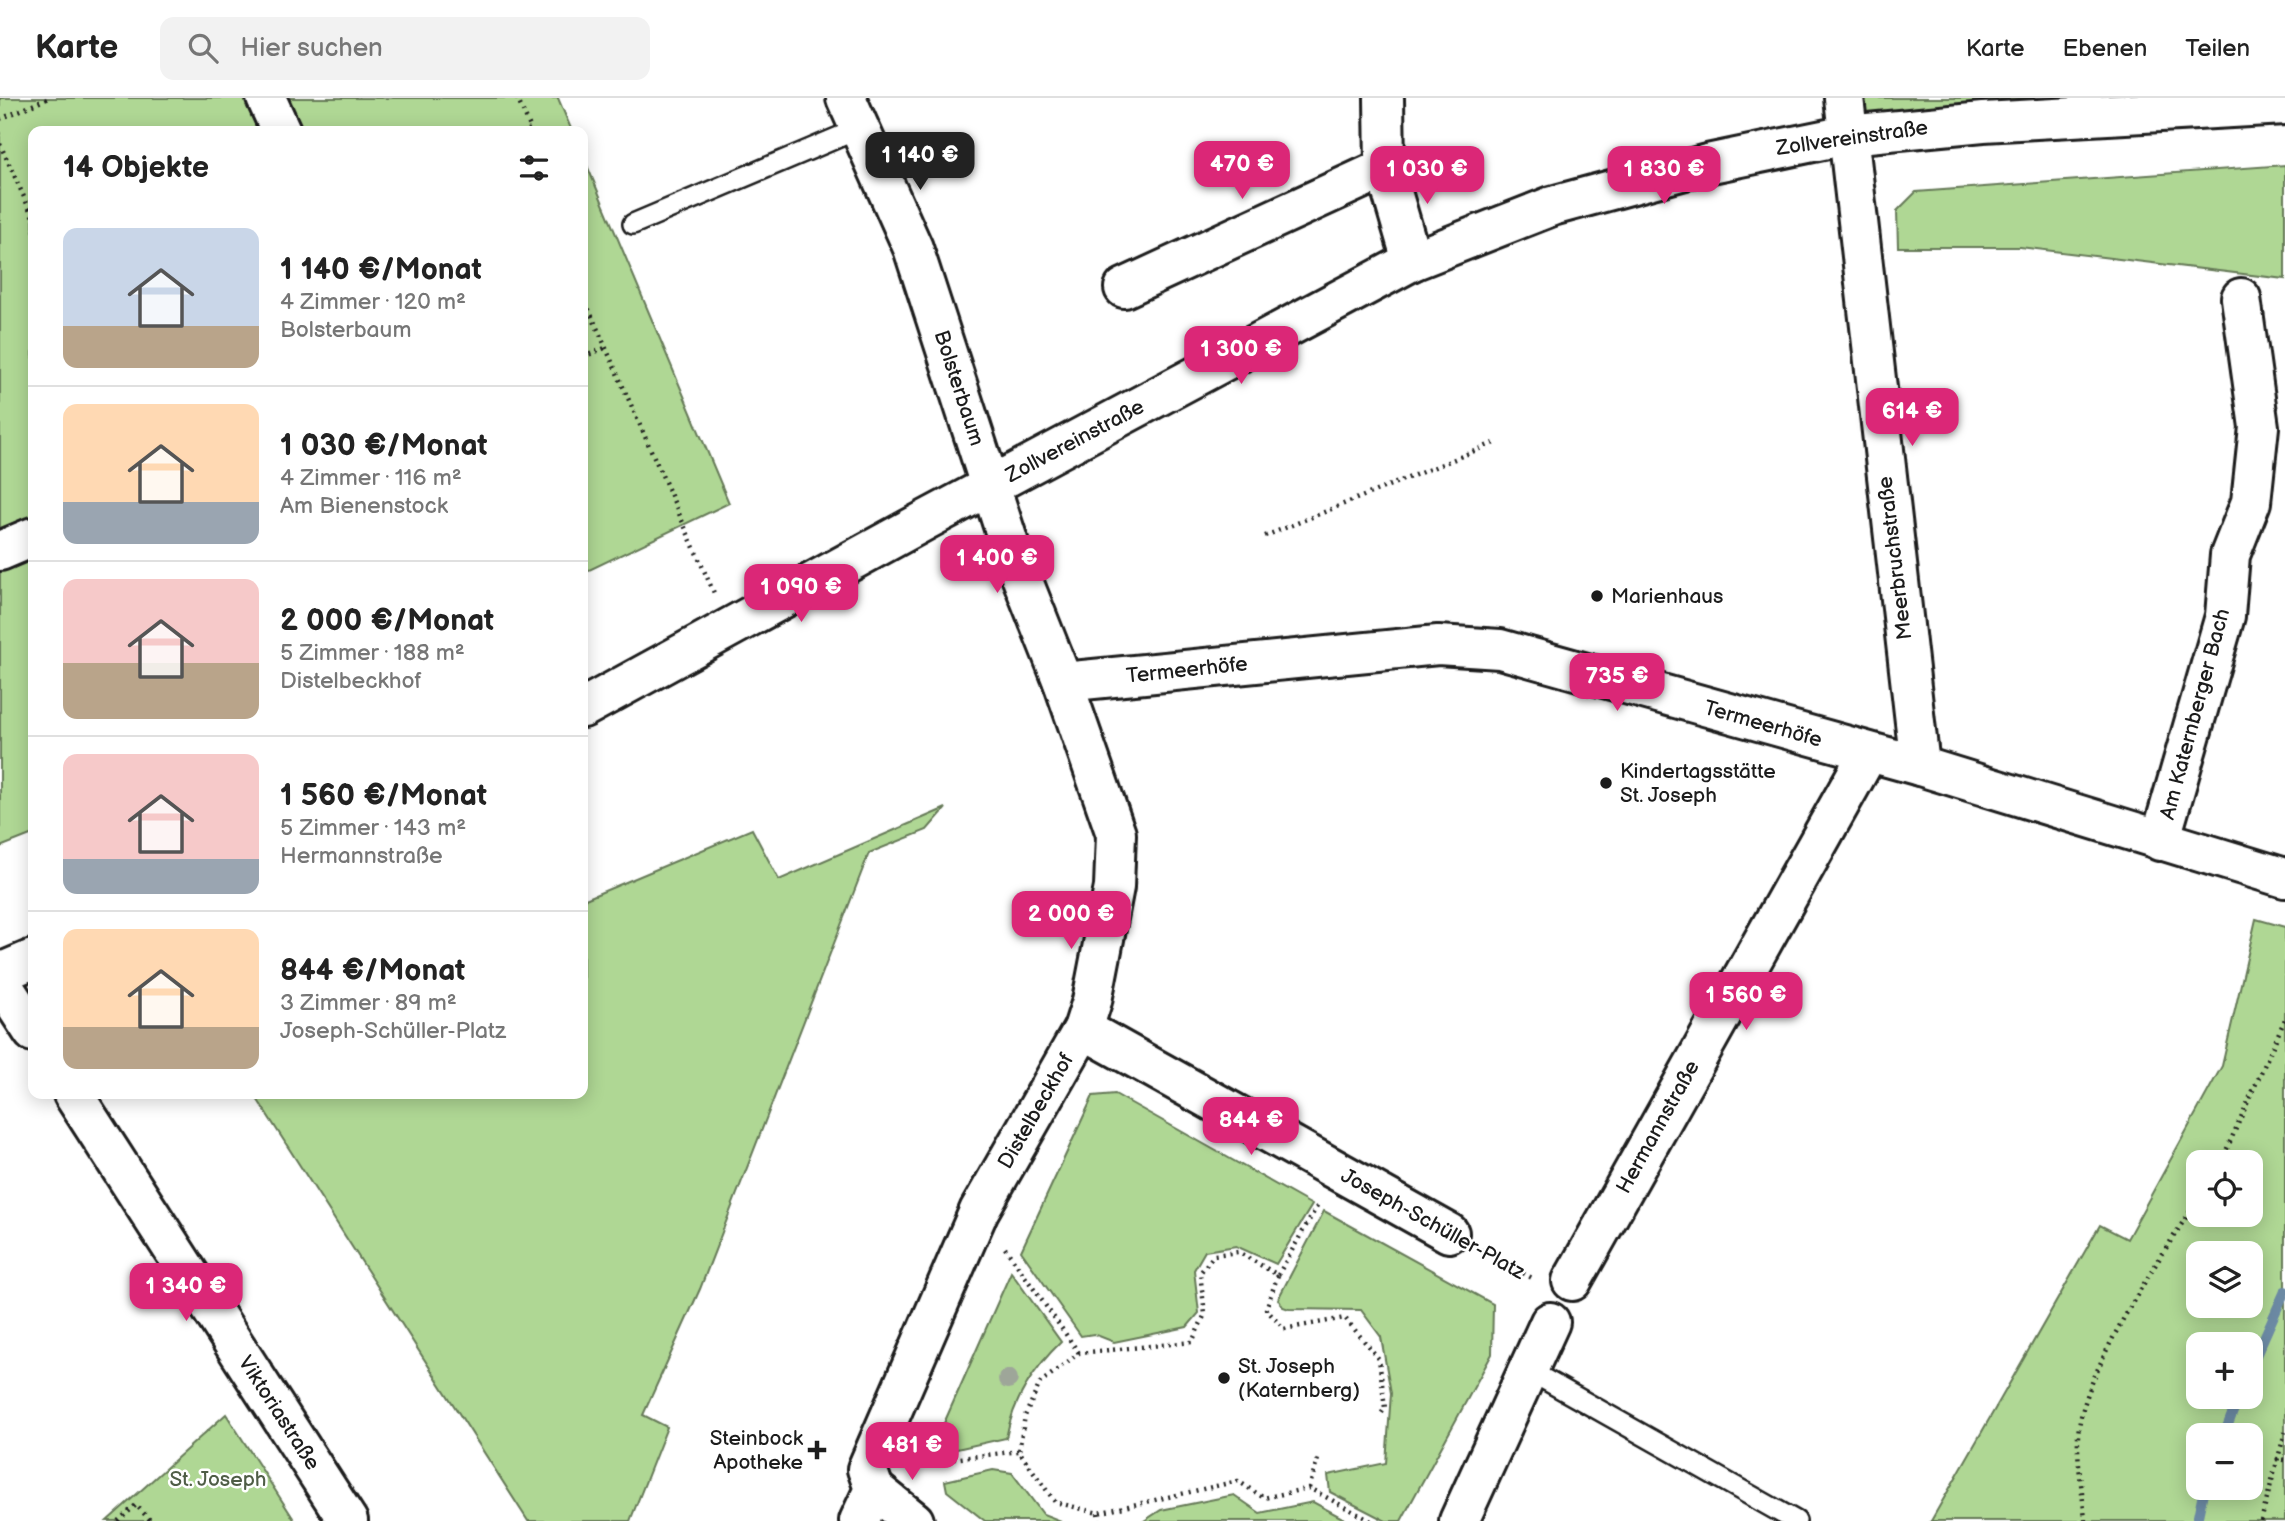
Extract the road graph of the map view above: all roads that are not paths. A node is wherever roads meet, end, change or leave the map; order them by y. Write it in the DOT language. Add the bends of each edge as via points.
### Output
graph roads {
  1 [pos="266,98"];
  2 [pos="1384,98"];
  3 [pos="1844,98"];
  4 [pos="2285,105"];
  5 [pos="852,113"];
  6 [pos="279,126"];
  7 [pos="1847,135"];
  8 [pos="1385,168"];
  9 [pos="633,224"];
  10 [pos="1412,261"];
  11 [pos="1124,288"];
  12 [pos="2241,298"];
  13 [pos="990,486"];
  14 [pos="28,539"];
  15 [pos="0,551"];
  16 [pos="1063,682"];
  17 [pos="588,705"];
  18 [pos="1868,754"];
  19 [pos="1920,766"];
  20 [pos="2160,841"];
  21 [pos="2285,878"];
  22 [pos="28,961"];
  23 [pos="0,973"];
  24 [pos="0,981"];
  25 [pos="28,1024"];
  26 [pos="1083,1029"];
  27 [pos="76,1099"];
  28 [pos="1449,1233"];
  29 [pos="1556,1282"];
  30 [pos="1550,1322"];
  31 [pos="1528,1370"];
  32 [pos="867,1493"];
  33 [pos="348,1521"];
  34 [pos="915,1521"];
  35 [pos="1459,1521"];
  36 [pos="1796,1521"];
  1 -- 6 [label="street"];
  2 -- 8 [label="street"];
  3 -- 7 [label="street, Meerbruchstraße"];
  4 -- 7 [label="street, Zollvereinstraße" via="1983,122"];
  5 -- 9 [label="lane"];
  5 -- 13 [label="street, Bolsterbaum" via="913,248"];
  7 -- 10 [label="street, Zollvereinstraße" via="1707,163 1552,206"];
  7 -- 19 [label="street, Meerbruchstraße"];
  8 -- 10 [label="street"];
  8 -- 11 [label="street"];
  10 -- 13 [label="street, Zollvereinstraße"];
  12 -- 20 [label="street, Am Katernberger Bach" via="2259,427 2251,502 2230,555 2225,616"];
  13 -- 16 [label="street, Bolsterbaum"];
  13 -- 17 [label="street, Zollvereinstraße"];
  14 -- 15 [label="street"];
  16 -- 18 [label="street, Termeerhöfe" via="1438,645 1500,649"];
  16 -- 26 [label="street, Distelbeckhof" via="1116,834 1114,887"];
  18 -- 19 [label="street, Termeerhöfe"];
  18 -- 29 [label="street, Hermannstraße"];
  19 -- 20 [label="street, Termeerhöfe"];
  20 -- 21 [label="street, Termeerhöfe"];
  22 -- 23 [label="street"];
  24 -- 25 [label="street"];
  26 -- 28 [label="street, Joseph-Schüller-Platz"];
  26 -- 32 [label="street, Distelbeckhof" via="979,1211"];
  27 -- 33 [label="street, Viktoriastraße"];
  30 -- 31 [label="street"];
  31 -- 35 [label="street"];
  31 -- 36 [label="lane"];
  32 -- 34 [label="street"];
}
